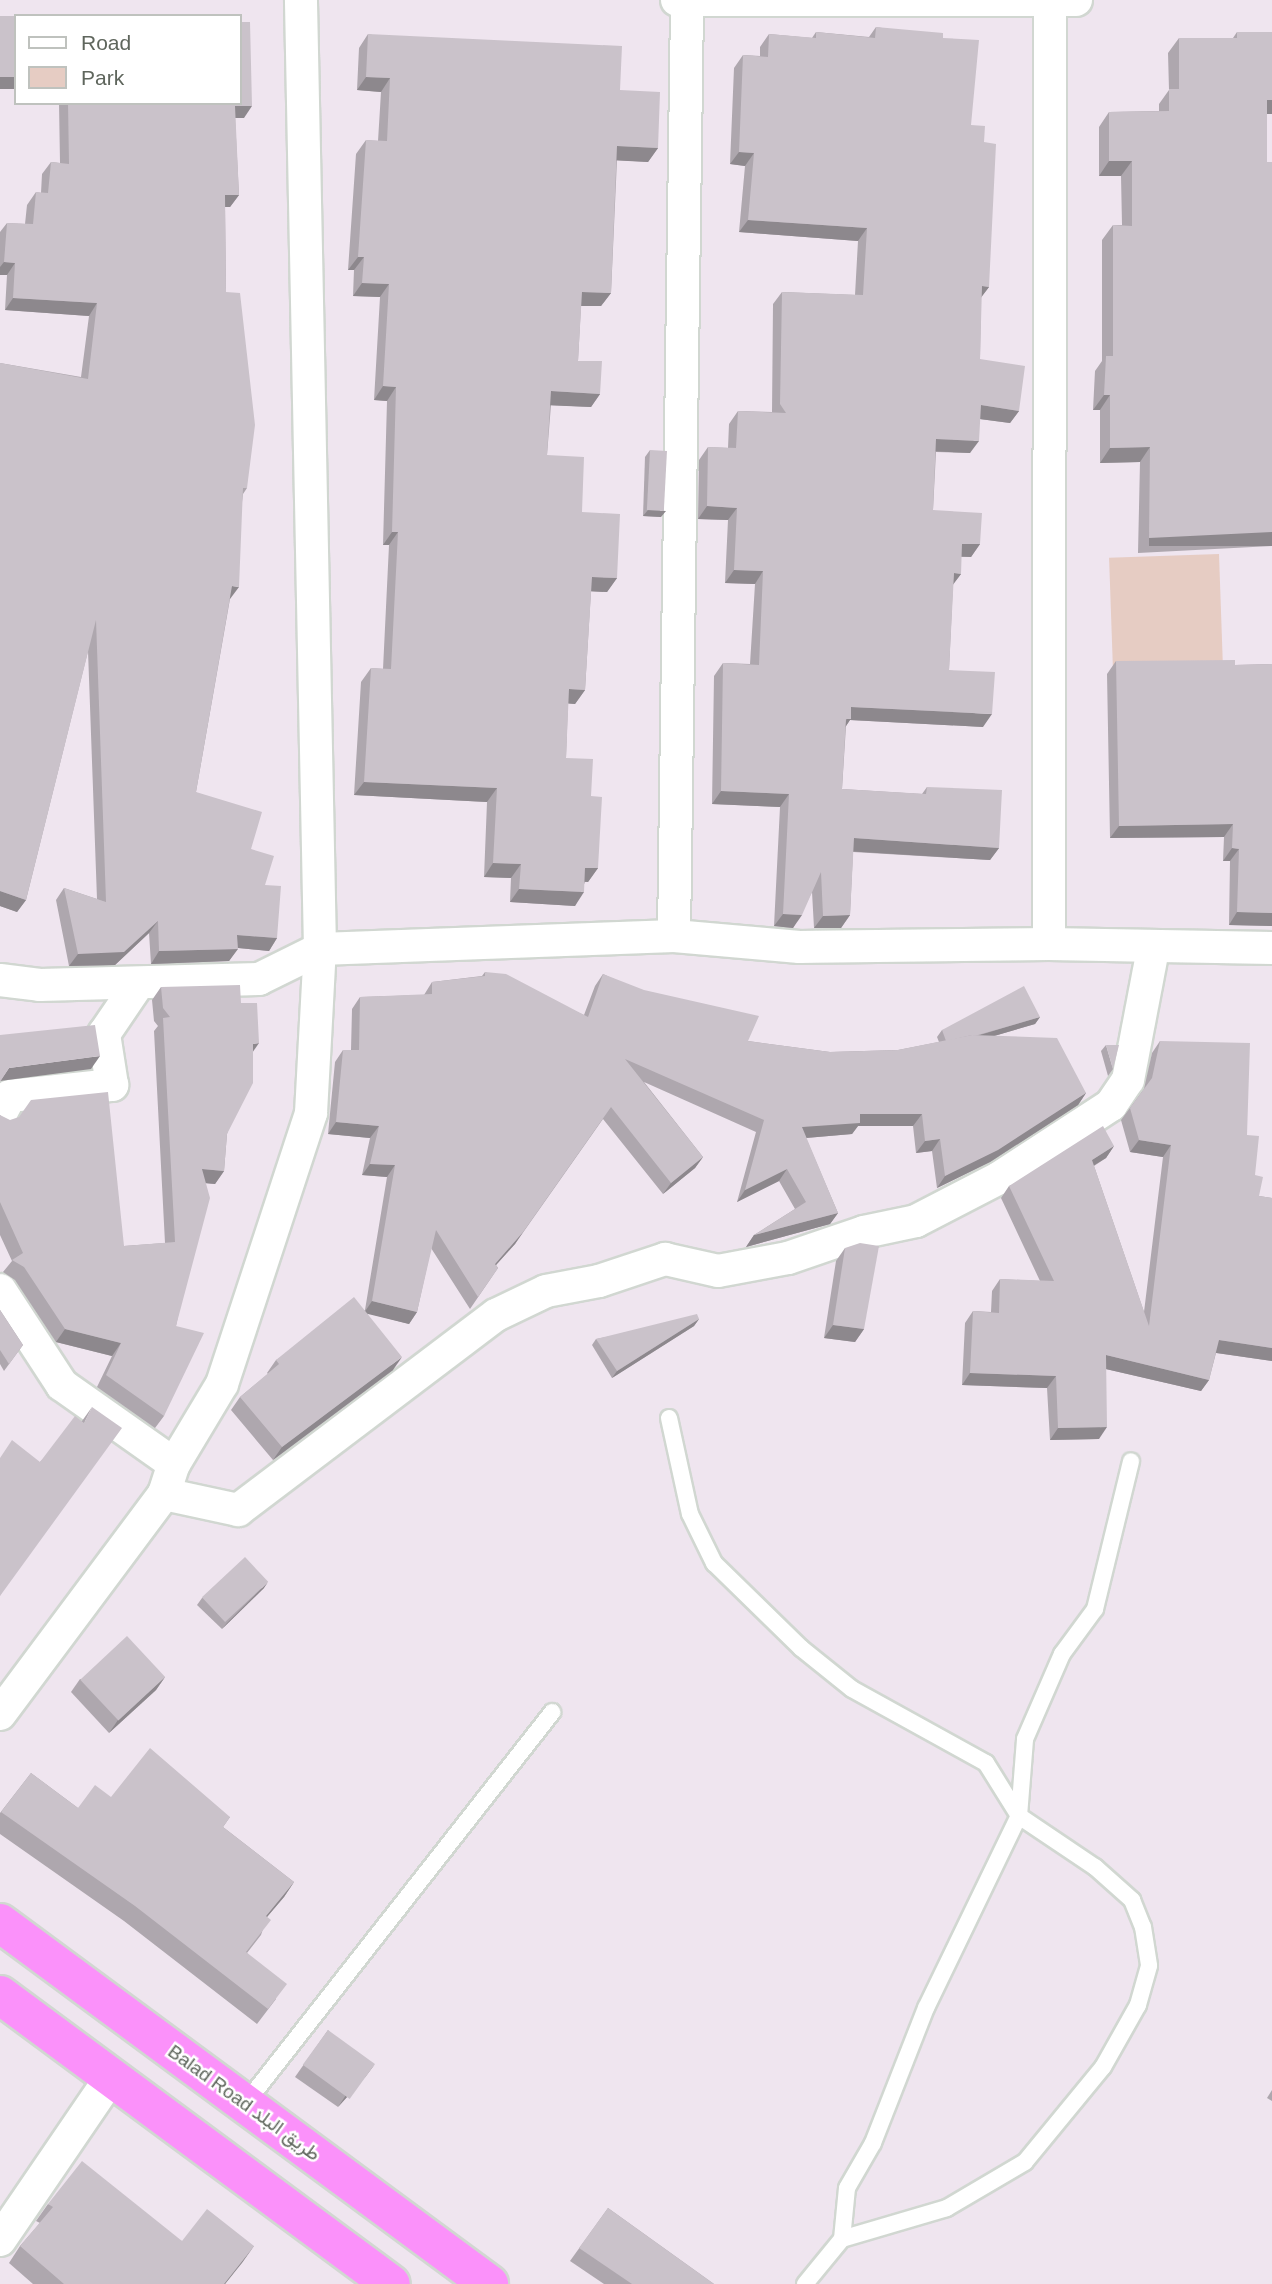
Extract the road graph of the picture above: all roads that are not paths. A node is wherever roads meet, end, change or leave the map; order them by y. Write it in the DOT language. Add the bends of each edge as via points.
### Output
graph roads {
  1 [pos="301,0"];
  2 [pos="677,0"];
  3 [pos="687,0"];
  4 [pos="1050,0"];
  5 [pos="1076,0"];
  6 [pos="674,936"];
  7 [pos="1049,944"];
  8 [pos="1272,948"];
  9 [pos="320,949"];
  10 [pos="1153,949"];
  11 [pos="0,980"];
  12 [pos="138,984"];
  13 [pos="0,1115"];
  14 [pos="0,1290"];
  15 [pos="669,1418"];
  16 [pos="1131,1461"];
  17 [pos="174,1464"];
  18 [pos="164,1494"];
  19 [pos="552,1712"];
  20 [pos="0,1714"];
  21 [pos="1018,1816"];
  22 [pos="0,1923"];
  23 [pos="0,1995"];
  24 [pos="111,2077"];
  25 [pos="245,2104"];
  26 [pos="842,2239"];
  27 [pos="0,2240"];
  28 [pos="391,2284"];
  29 [pos="489,2284"];
  30 [pos="805,2284"];
  1 -- 9 [label="street"];
  2 -- 3 [label="street"];
  3 -- 4 [label="street"];
  3 -- 6 [label="street"];
  4 -- 5 [label="street"];
  4 -- 7 [label="street"];
  6 -- 7 [label="street" via="800,947"];
  6 -- 9 [label="street"];
  7 -- 10 [label="street"];
  8 -- 10 [label="street"];
  9 -- 12 [label="street" via="259,979"];
  9 -- 17 [label="street" via="311,1113 222,1384"];
  10 -- 18 [label="street" via="1128,1080 1111,1105 999,1178 916,1221 864,1232 788,1258 718,1270 665,1259 600,1281 546,1291 496,1315 238,1510"];
  11 -- 12 [label="street" via="40,985"];
  12 -- 13 [label="street" via="104,1034 112,1084 10,1096"];
  14 -- 17 [label="street" via="62,1385"];
  15 -- 21 [label="lane" via="690,1514 713,1563 852,1689 986,1763"];
  16 -- 21 [label="lane" via="1095,1609 1062,1654 1025,1739"];
  17 -- 18 [label="street"];
  18 -- 20 [label="street"];
  19 -- 25 [label="lane"];
  21 -- 26 [label="lane" via="926,2008 873,2143 847,2188"];
  21 -- 26 [label="lane" via="1095,1867 1132,1900 1143,1927 1149,1965 1138,2005 1103,2067 1025,2162 947,2208"];
  22 -- 25 [label="highway, Balad Road طريق البلد"];
  23 -- 24 [label="highway"];
  24 -- 27 [label="street"];
  24 -- 28 [label="highway"];
  25 -- 29 [label="highway, Balad Road طريق البلد"];
  26 -- 30 [label="lane"];
}
